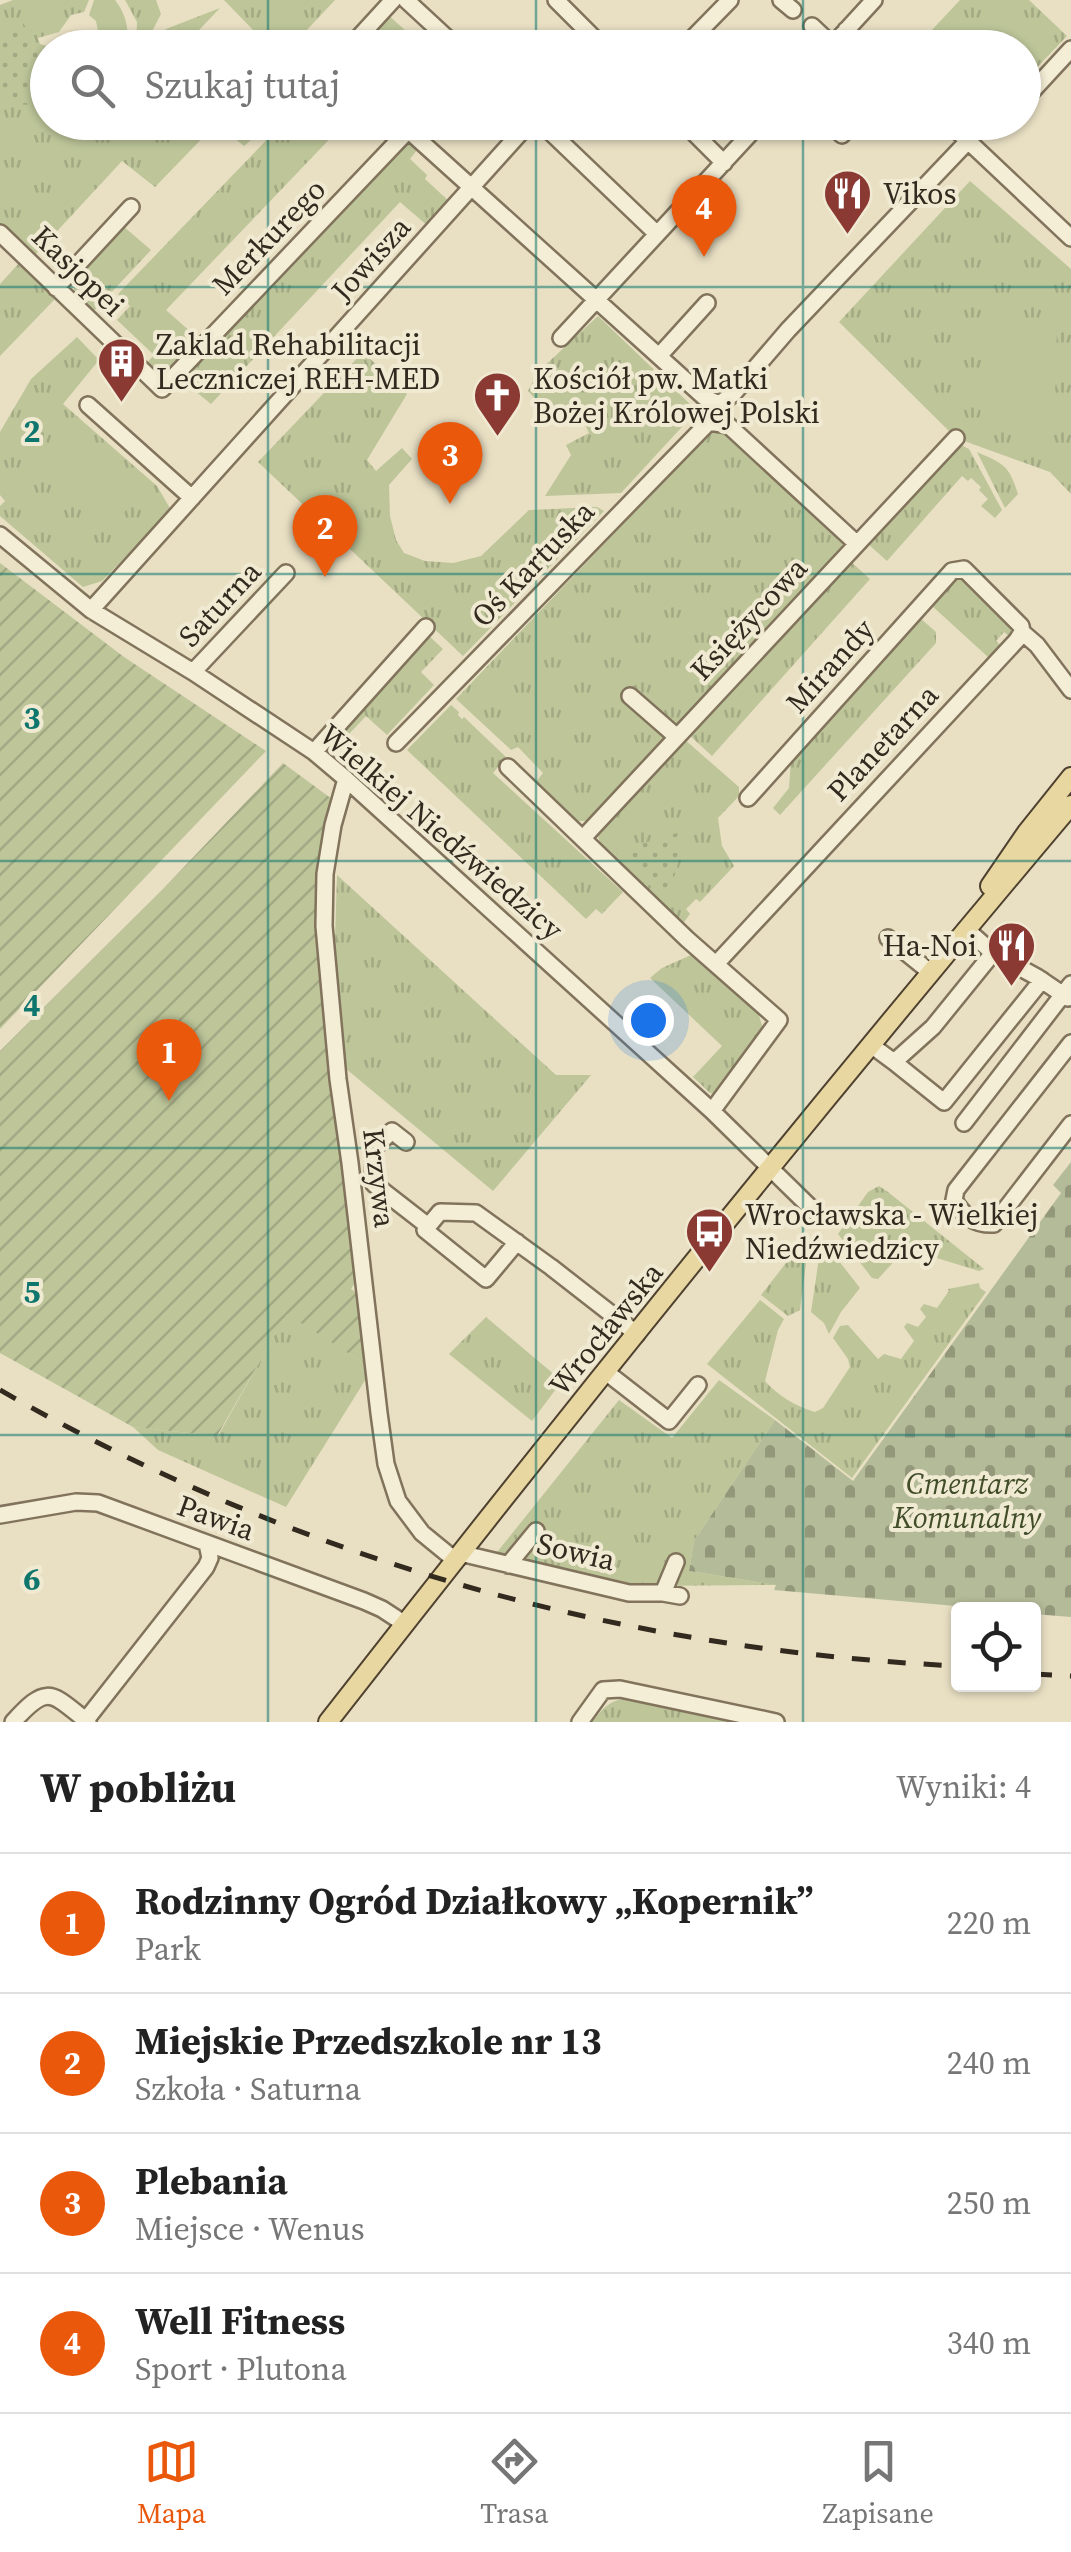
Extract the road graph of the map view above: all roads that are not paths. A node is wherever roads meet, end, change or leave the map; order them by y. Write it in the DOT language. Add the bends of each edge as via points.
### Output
graph roads {
  1 [pos="393,0"];
  2 [pos="406,0"];
  3 [pos="556,0"];
  4 [pos="730,0"];
  5 [pos="874,0"];
  6 [pos="812,26"];
  7 [pos="366,30"];
  8 [pos="438,30"];
  9 [pos="586,30"];
  10 [pos="701,30"];
  11 [pos="816,30"];
  12 [pos="846,30"];
  13 [pos="1071,49"];
  14 [pos="1041,82"];
  15 [pos="399,140"];
  16 [pos="426,140"];
  17 [pos="514,140"];
  18 [pos="559,140"];
  19 [pos="701,140"];
  20 [pos="745,140"];
  21 [pos="968,141"];
  22 [pos="724,163"];
  23 [pos="472,188"];
  24 [pos="131,207"];
  25 [pos="0,233"];
  26 [pos="657,234"];
  27 [pos="1071,238"];
  28 [pos="610,257"];
  29 [pos="624,270"];
  30 [pos="56,288"];
  31 [pos="597,299"];
  32 [pos="707,303"];
  33 [pos="561,338"];
  34 [pos="659,356"];
  35 [pos="162,389"];
  36 [pos="88,405"];
  37 [pos="956,438"];
  38 [pos="192,498"];
  39 [pos="0,534"];
  40 [pos="856,543"];
  41 [pos="286,573"];
  42 [pos="92,610"];
  43 [pos="426,627"];
  44 [pos="1022,632"];
  45 [pos="193,672"];
  46 [pos="1071,690"];
  47 [pos="630,696"];
  48 [pos="677,737"];
  49 [pos="396,743"];
  50 [pos="314,752"];
  51 [pos="508,767"];
  52 [pos="1071,777"];
  53 [pos="346,779"];
  54 [pos="748,798"];
  55 [pos="1071,805"];
  56 [pos="583,838"];
  57 [pos="966,929"];
  58 [pos="888,938"];
  59 [pos="994,953"];
  60 [pos="716,964"];
  61 [pos="930,972"];
  62 [pos="1042,980"];
  63 [pos="1068,993"];
  64 [pos="1071,1043"];
  65 [pos="871,1044"];
  66 [pos="894,1062"];
  67 [pos="712,1111"];
  68 [pos="964,1123"];
  69 [pos="1071,1124"];
  70 [pos="406,1142"];
  71 [pos="771,1168"];
  72 [pos="812,1210"];
  73 [pos="428,1226"];
  74 [pos="517,1242"];
  75 [pos="637,1334"];
  76 [pos="606,1372"];
  77 [pos="698,1385"];
  78 [pos="0,1515"];
  79 [pos="536,1532"];
  80 [pos="207,1544"];
  81 [pos="458,1557"];
  82 [pos="676,1562"];
  83 [pos="508,1565"];
  84 [pos="662,1593"];
  85 [pos="680,1596"];
  86 [pos="405,1624"];
  87 [pos="0,1716"];
  88 [pos="87,1721"];
  89 [pos="12,1722"];
  90 [pos="328,1722"];
  91 [pos="580,1722"];
  92 [pos="776,1722"];
  1 -- 7 [label="street"];
  2 -- 8 [label="street"];
  3 -- 9 [label="street"];
  4 -- 10 [label="street"];
  5 -- 12 [label="street"];
  6 -- 11 [label="street"];
  13 -- 14 [label="street"];
  15 -- 35 [label="street, Merkurego"];
  16 -- 23 [label="street"];
  17 -- 23 [label="street, Jowisza"];
  18 -- 26 [label="street"];
  19 -- 22 [label="street"];
  20 -- 22 [label="street"];
  21 -- 27 [label="street"];
  21 -- 34 [label="street" via="733,394 718,404 704,397"];
  22 -- 26 [label="street"];
  23 -- 31 [label="street"];
  23 -- 38 [label="street, Jowisza"];
  24 -- 30 [label="street"];
  25 -- 30 [label="street, Kasjopei"];
  26 -- 29 [label="street"];
  28 -- 29 [label="street"];
  29 -- 31 [label="street"];
  30 -- 35 [label="street, Kasjopei"];
  31 -- 33 [label="street"];
  31 -- 34 [label="street"];
  32 -- 34 [label="street"];
  36 -- 38 [label="street"];
  37 -- 40 [label="street, Księżycowa"];
  38 -- 42 [label="street, Jowisza"];
  39 -- 42 [label="street, Wielkiej Niedźwiedzicy"];
  40 -- 48 [label="street, Księżycowa"];
  40 -- 49 [label="street, Oś Kartuska" via="728,425 709,422"];
  41 -- 45 [label="street, Saturna"];
  42 -- 45 [label="street, Wielkiej Niedźwiedzicy"];
  43 -- 50 [label="street"];
  44 -- 46 [label="street"];
  44 -- 54 [label="street, Mirandy" via="964,569 952,571"];
  44 -- 60 [label="street, Planetarna"];
  45 -- 50 [label="street, Wielkiej Niedźwiedzicy"];
  47 -- 48 [label="street"];
  48 -- 56 [label="street, Księżycowa"];
  50 -- 53 [label="street, Wielkiej Niedźwiedzicy"];
  51 -- 56 [label="street"];
  52 -- 61 [label="main road, Wrocławska"];
  53 -- 67 [label="street, Wielkiej Niedźwiedzicy"];
  53 -- 81 [label="street, Krzywa" via="325,874 324,926 378,1413 398,1501 422,1533"];
  55 -- 57 [label="main road, Wrocławska"];
  56 -- 60 [label="street"];
  57 -- 59 [label="street"];
  57 -- 61 [label="main road, Wrocławska"];
  58 -- 61 [label="street"];
  59 -- 62 [label="street"];
  59 -- 66 [label="street" via="933,1027"];
  60 -- 67 [label="street" via="779,1020"];
  61 -- 65 [label="main road, Wrocławska"];
  62 -- 63 [label="street"];
  62 -- 66 [label="street" via="944,1102"];
  63 -- 68 [label="street"];
  64 -- 69 [label="street" via="956,1190 962,1212 974,1222 994,1224"];
  65 -- 66 [label="street"];
  65 -- 71 [label="main road, Wrocławska"];
  67 -- 71 [label="street, Wielkiej Niedźwiedzicy"];
  70 -- 73 [label="street" via="392,1131 372,1149 374,1184"];
  71 -- 72 [label="street, Wielkiej Niedźwiedzicy"];
  71 -- 75 [label="main road, Wrocławska"];
  73 -- 74 [label="street" via="440,1212 476,1213"];
  73 -- 74 [label="street" via="486,1279"];
  74 -- 75 [label="street"];
  75 -- 76 [label="main road, Wrocławska"];
  76 -- 77 [label="street" via="669,1421"];
  76 -- 81 [label="main road, Wrocławska"];
  78 -- 80 [label="street, Pawia" via="98,1503"];
  79 -- 83 [label="street"];
  80 -- 86 [label="street, Pawia" via="364,1601"];
  80 -- 88 [label="street" via="206,1567"];
  81 -- 83 [label="street, Sowia"];
  81 -- 86 [label="main road, Wrocławska"];
  82 -- 84 [label="street"];
  83 -- 84 [label="street, Sowia" via="629,1593"];
  84 -- 85 [label="street, Sowia"];
  86 -- 90 [label="main road, Wrocławska"];
  87 -- 89 [label="street"];
  88 -- 89 [label="street" via="44,1695"];
  91 -- 92 [label="street" via="603,1690 620,1689"];
}
